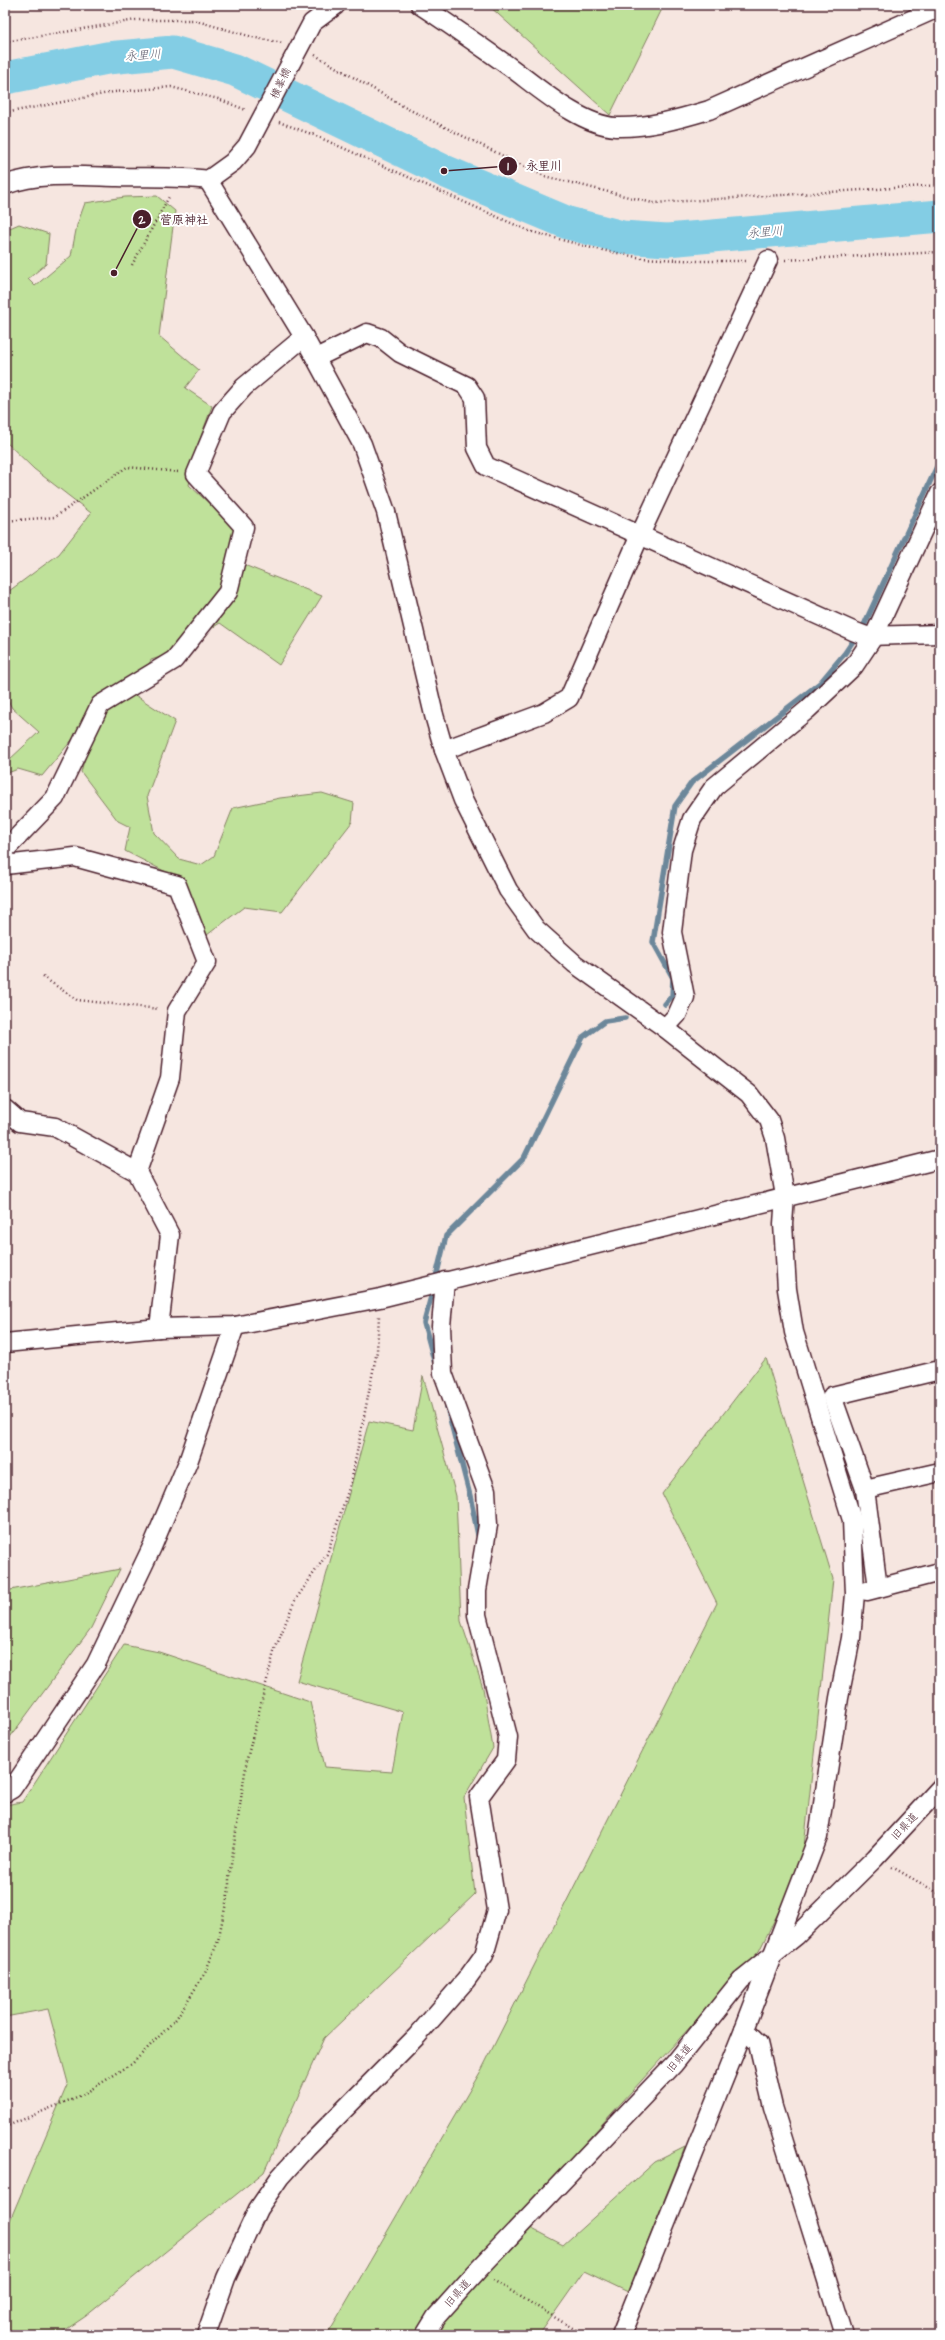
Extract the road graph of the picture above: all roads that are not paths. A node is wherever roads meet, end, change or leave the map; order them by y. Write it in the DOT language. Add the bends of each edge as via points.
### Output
graph roads {
  1 [pos="336,5"];
  2 [pos="420,5"];
  3 [pos="940,7"];
  4 [pos="208,180"];
  5 [pos="5,184"];
  6 [pos="768,260"];
  7 [pos="304,337"];
  8 [pos="316,358"];
  9 [pos="940,493"];
  10 [pos="640,536"];
  11 [pos="865,634"];
  12 [pos="940,634"];
  13 [pos="444,750"];
  14 [pos="5,850"];
  15 [pos="5,865"];
  16 [pos="665,1028"];
  17 [pos="5,1110"];
  18 [pos="940,1159"];
  19 [pos="137,1172"];
  20 [pos="785,1196"];
  21 [pos="436,1283"];
  22 [pos="235,1326"];
  23 [pos="159,1328"];
  24 [pos="5,1343"];
  25 [pos="940,1370"];
  26 [pos="940,1472"];
  27 [pos="865,1489"];
  28 [pos="940,1572"];
  29 [pos="878,1588"];
  30 [pos="855,1594"];
  31 [pos="940,1788"];
  32 [pos="5,1793"];
  33 [pos="772,1956"];
  34 [pos="744,2029"];
  35 [pos="206,2335"];
  36 [pos="425,2335"];
  37 [pos="621,2335"];
  38 [pos="844,2335"];
  1 -- 4 [label="street, 横峯橋" via="312,23 247,146 233,162"];
  2 -- 3 [label="street" via="560,103 586,118 615,127 652,124 708,110"];
  4 -- 5 [label="street" via="182,176 74,175 24,178"];
  4 -- 7 [label="street"];
  6 -- 10 [label="street"];
  7 -- 8 [label="street"];
  7 -- 14 [label="street" via="244,387 222,412 196,474 244,527 228,592 174,660 100,705 55,798"];
  8 -- 10 [label="street" via="367,333 381,338 400,353 467,386 475,398 477,448 486,466"];
  8 -- 13 [label="street" via="362,444 386,512"];
  9 -- 11 [label="street"];
  10 -- 11 [label="street"];
  10 -- 13 [label="street" via="569,698 544,713"];
  11 -- 12 [label="street"];
  11 -- 16 [label="street" via="854,666 807,710 714,787 692,819 682,850 672,932 685,997 677,1015"];
  13 -- 16 [label="street" via="463,800 508,890 536,929 575,964"];
  15 -- 19 [label="street" via="75,857 177,885 207,962 177,1011 170,1078"];
  16 -- 20 [label="street" via="749,1094 760,1106 769,1120 775,1138"];
  17 -- 19 [label="street" via="20,1122 54,1127"];
  18 -- 20 [label="street"];
  19 -- 23 [label="street" via="170,1235"];
  20 -- 21 [label="street"];
  20 -- 30 [label="street" via="783,1224 787,1289 794,1332 852,1520"];
  21 -- 22 [label="street" via="380,1298"];
  21 -- 35 [label="street" via="443,1373 486,1490 488,1525 477,1590 477,1615 508,1737 506,1760 478,1797 497,1910 484,1955 466,1980 417,2036 306,2147 258,2208 226,2278"];
  22 -- 23 [label="street"];
  22 -- 32 [label="street" via="188,1462 152,1547 96,1664 12,1789"];
  23 -- 24 [label="street"];
  25 -- 27 [label="street" via="832,1396"];
  26 -- 27 [label="street"];
  27 -- 29 [label="street"];
  28 -- 29 [label="street"];
  29 -- 30 [label="street"];
  30 -- 33 [label="street" via="852,1638 839,1698 818,1837"];
  31 -- 33 [label="street, 旧県道" via="875,1858 796,1936"];
  33 -- 34 [label="street"];
  33 -- 36 [label="street, 旧県道" via="741,1980 674,2064 478,2270 436,2317"];
  34 -- 37 [label="street"];
  34 -- 38 [label="street" via="758,2043 773,2107"];
}
